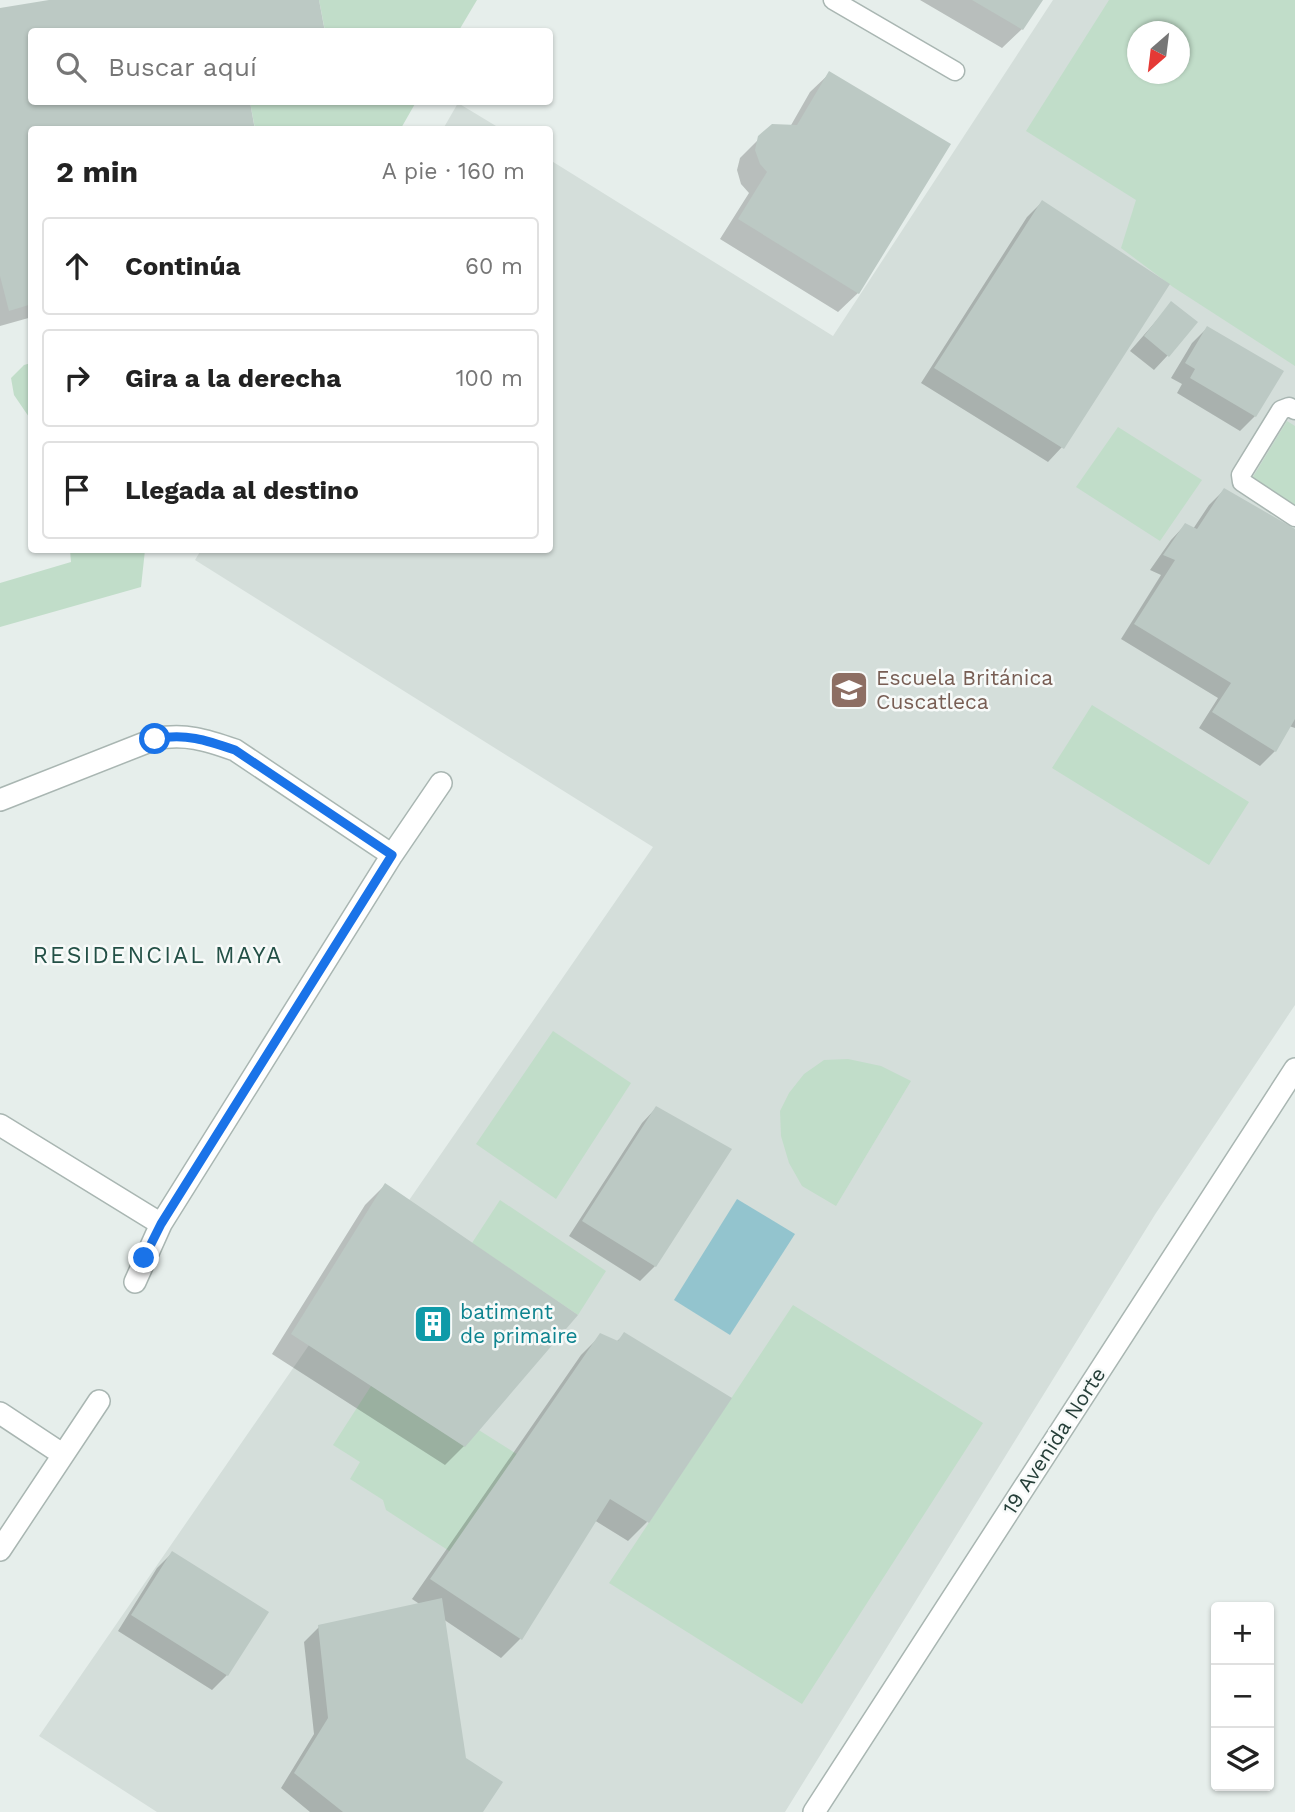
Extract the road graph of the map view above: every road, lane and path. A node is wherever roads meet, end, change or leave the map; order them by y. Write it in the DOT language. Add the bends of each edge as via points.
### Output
graph roads {
  1 [pos="833,0"];
  2 [pos="955,71"];
  3 [pos="1295,410"];
  4 [pos="1295,517"];
  5 [pos="440,783"];
  6 [pos="0,800"];
  7 [pos="392,855"];
  8 [pos="1295,1069"];
  9 [pos="0,1125"];
  10 [pos="161,1224"];
  11 [pos="135,1282"];
  12 [pos="99,1401"];
  13 [pos="0,1413"];
  14 [pos="62,1454"];
  15 [pos="0,1550"];
  16 [pos="815,1812"];
  1 -- 2 [label="lane"];
  3 -- 4 [label="lane" via="1281,410 1241,474 1242,482"];
  5 -- 7 [label="street"];
  6 -- 7 [label="street" via="155,739 176,735 235,750"];
  7 -- 10 [label="street"];
  8 -- 16 [label="street, 19 Avenida Norte"];
  9 -- 10 [label="street"];
  10 -- 11 [label="street"];
  12 -- 14 [label="street"];
  13 -- 14 [label="street"];
  14 -- 15 [label="street"];
}
